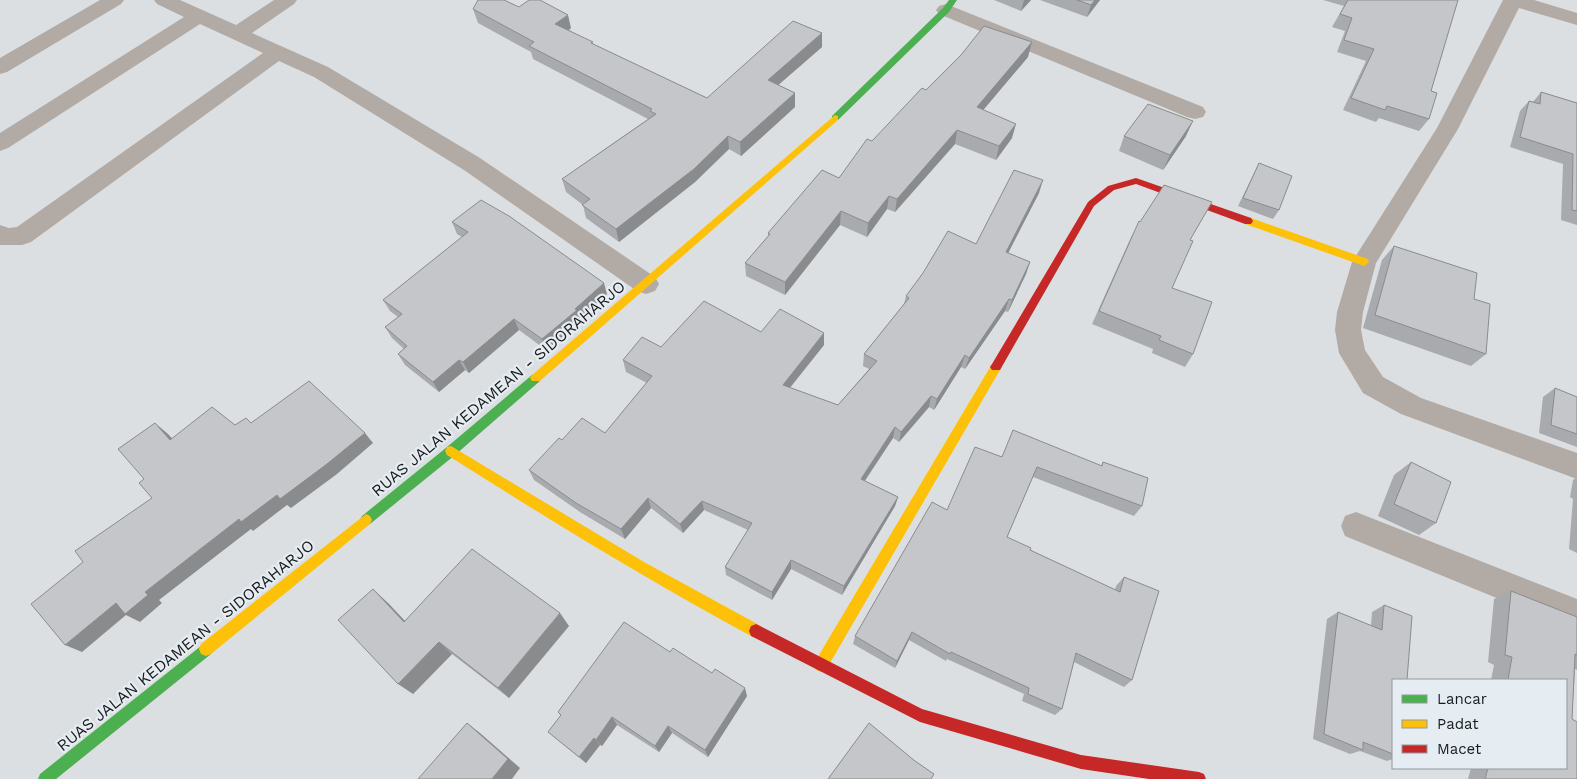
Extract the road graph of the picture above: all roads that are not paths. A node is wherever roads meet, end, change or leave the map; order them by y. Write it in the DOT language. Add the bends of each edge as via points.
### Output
graph roads {
  1 [pos="114,0"];
  2 [pos="164,0"];
  3 [pos="287,0"];
  4 [pos="949,5"];
  5 [pos="199,16"];
  6 [pos="1577,19"];
  7 [pos="237,34"];
  8 [pos="278,52"];
  9 [pos="0,67"];
  10 [pos="1195,112"];
  11 [pos="0,143"];
  12 [pos="0,234"];
  13 [pos="1364,262"];
  14 [pos="646,284"];
  15 [pos="451,451"];
  16 [pos="1577,466"];
  17 [pos="1356,526"];
  18 [pos="1577,615"];
  19 [pos="821,665"];
  20 [pos="45,779"];
  21 [pos="1199,779"];
  1 -- 9 [label="street"];
  2 -- 5 [label="street"];
  3 -- 7 [label="street"];
  4 -- 10 [label="street"];
  4 -- 14 [label="street, RUAS JALAN KEDAMEAN - SIDORAHARJO" via="883,73"];
  5 -- 7 [label="street"];
  5 -- 11 [label="street"];
  6 -- 13 [label="street" via="1513,0 1447,129"];
  7 -- 8 [label="street"];
  8 -- 12 [label="street" via="22,236 5,237"];
  8 -- 14 [label="street" via="321,72 472,164"];
  13 -- 16 [label="street" via="1348,330 1352,353 1373,385 1411,406"];
  13 -- 19 [label="street" via="1136,181 1114,185 1102,192 1091,204"];
  14 -- 15 [label="street, RUAS JALAN KEDAMEAN - SIDORAHARJO"];
  15 -- 19 [label="street" via="695,599"];
  15 -- 20 [label="street, RUAS JALAN KEDAMEAN - SIDORAHARJO"];
  17 -- 18 [label="street"];
  19 -- 21 [label="street" via="920,715 1081,762"];
}
